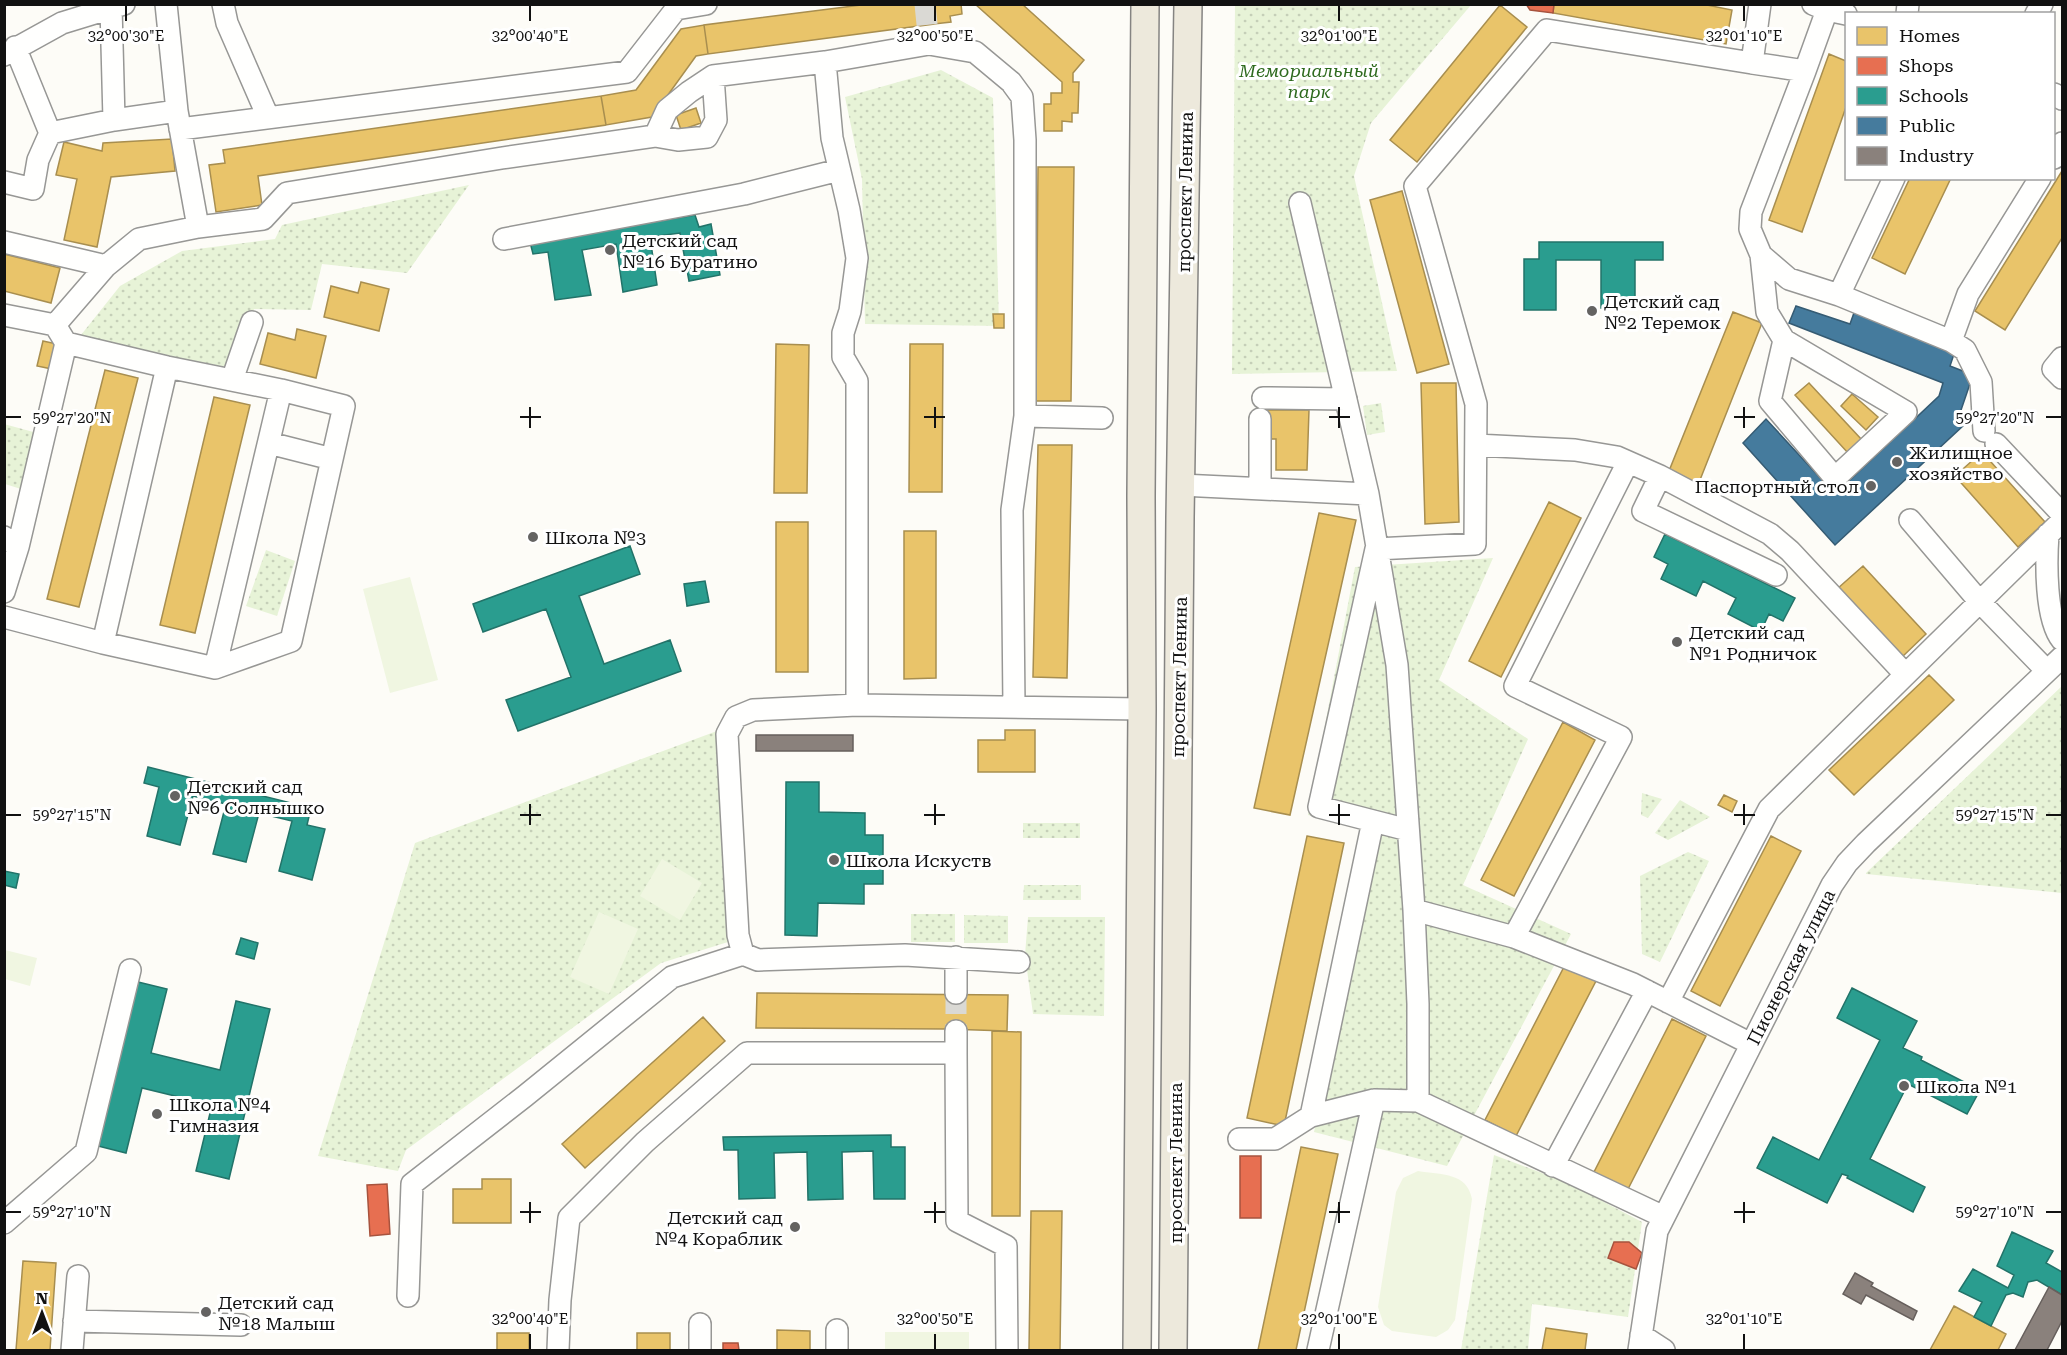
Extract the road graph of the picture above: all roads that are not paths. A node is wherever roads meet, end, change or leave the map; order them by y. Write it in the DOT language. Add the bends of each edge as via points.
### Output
graph roads {
  1 [pos="166,4"];
  2 [pos="223,4"];
  3 [pos="706,4"];
  4 [pos="1145,4"];
  5 [pos="1188,4"];
  6 [pos="1760,4"];
  7 [pos="118,6"];
  8 [pos="1829,10"];
  9 [pos="10,51"];
  10 [pos="825,62"];
  11 [pos="1752,63"];
  12 [pos="1805,71"];
  13 [pos="713,76"];
  14 [pos="268,117"];
  15 [pos="114,120"];
  16 [pos="178,120"];
  17 [pos="50,133"];
  18 [pos="655,136"];
  19 [pos="839,170"];
  20 [pos="1893,180"];
  21 [pos="2039,180"];
  22 [pos="4,182"];
  23 [pos="1300,203"];
  24 [pos="198,227"];
  25 [pos="504,239"];
  26 [pos="4,242"];
  27 [pos="1761,255"];
  28 [pos="106,266"];
  29 [pos="1839,295"];
  30 [pos="4,315"];
  31 [pos="252,322"];
  32 [pos="60,334"];
  33 [pos="1784,340"];
  34 [pos="1951,341"];
  35 [pos="2062,357"];
  36 [pos="167,367"];
  37 [pos="2062,378"];
  38 [pos="232,380"];
  39 [pos="281,390"];
  40 [pos="1263,398"];
  41 [pos="1346,399"];
  42 [pos="1025,416"];
  43 [pos="1102,418"];
  44 [pos="1260,419"];
  45 [pos="269,444"];
  46 [pos="1476,446"];
  47 [pos="332,459"];
  48 [pos="1628,462"];
  49 [pos="1660,476"];
  50 [pos="1181,485"];
  51 [pos="1260,489"];
  52 [pos="1368,494"];
  53 [pos="2062,513"];
  54 [pos="1910,520"];
  55 [pos="2055,528"];
  56 [pos="11,542"];
  57 [pos="1376,549"];
  58 [pos="1776,575"];
  59 [pos="4,592"];
  60 [pos="1979,601"];
  61 [pos="4,617"];
  62 [pos="2062,640"];
  63 [pos="103,644"];
  64 [pos="2055,664"];
  65 [pos="215,668"];
  66 [pos="1905,674"];
  67 [pos="857,705"];
  68 [pos="1014,707"];
  69 [pos="1142,709"];
  70 [pos="1373,821"];
  71 [pos="1408,830"];
  72 [pos="1414,910"];
  73 [pos="1514,937"];
  74 [pos="743,954"];
  75 [pos="956,957"];
  76 [pos="1020,962"];
  77 [pos="130,970"];
  78 [pos="1647,991"];
  79 [pos="956,993"];
  80 [pos="1668,1002"];
  81 [pos="956,1030"];
  82 [pos="1751,1044"];
  83 [pos="956,1053"];
  84 [pos="1374,1100"];
  85 [pos="1418,1101"];
  86 [pos="1311,1116"];
  87 [pos="1239,1139"];
  88 [pos="1553,1166"];
  89 [pos="1664,1217"];
  90 [pos="4,1223"];
  91 [pos="78,1276"];
  92 [pos="408,1296"];
  93 [pos="74,1321"];
  94 [pos="700,1324"];
  95 [pos="241,1325"];
  96 [pos="1640,1343"];
  97 [pos="72,1350"];
  98 [pos="558,1350"];
  99 [pos="700,1350"];
  100 [pos="1007,1350"];
  101 [pos="1137,1350"];
  102 [pos="1173,1350"];
  103 [pos="1318,1350"];
  104 [pos="1664,1350"];
  1 -- 16 [label="street"];
  2 -- 14 [label="street" via="226,23"];
  3 -- 14 [label="street" via="676,9 627,72"];
  4 -- 69 [label="main road, проспект Ленина"];
  5 -- 50 [label="main road, проспект Ленина"];
  6 -- 11 [label="street"];
  7 -- 9 [label="street" via="62,23"];
  7 -- 15 [label="street"];
  8 -- 12 [label="street"];
  9 -- 17 [label="street"];
  10 -- 13 [label="street"];
  10 -- 19 [label="street"];
  10 -- 42 [label="street" via="929,44 975,52 1011,82 1022,97"];
  11 -- 12 [label="street"];
  11 -- 46 [label="street" via="1547,30 1415,186 1476,404"];
  12 -- 27 [label="street" via="1751,212 1750,229"];
  13 -- 18 [label="street" via="668,110"];
  13 -- 18 [label="street" via="716,120 707,137 678,140"];
  14 -- 16 [label="street"];
  15 -- 16 [label="street"];
  15 -- 17 [label="street"];
  16 -- 24 [label="street"];
  17 -- 22 [label="street" via="38,160 33,189"];
  18 -- 24 [label="street" via="287,193 263,219"];
  19 -- 25 [label="street" via="744,194"];
  19 -- 67 [label="street" via="857,258 843,333 843,357 857,381"];
  20 -- 29 [label="street"];
  21 -- 34 [label="street" via="1968,294"];
  23 -- 41 [label="street"];
  24 -- 28 [label="street" via="139,239"];
  26 -- 28 [label="street"];
  27 -- 29 [label="street" via="1789,279"];
  27 -- 33 [label="street" via="1767,312"];
  28 -- 32 [label="street"];
  29 -- 34 [label="street"];
  30 -- 32 [label="street"];
  31 -- 38 [label="street"];
  32 -- 36 [label="street"];
  32 -- 56 [label="street"];
  33 -- 33 [label="street" via="1770,401 1835,478 1906,412"];
  34 -- 53 [label="street" via="1965,350 1981,382 1990,438"];
  35 -- 37 [label="street" via="2053,369"];
  36 -- 38 [label="street"];
  36 -- 63 [label="street"];
  38 -- 39 [label="street"];
  39 -- 45 [label="street"];
  39 -- 47 [label="street" via="344,406"];
  40 -- 41 [label="street"];
  41 -- 52 [label="street"];
  42 -- 43 [label="street"];
  42 -- 68 [label="street" via="1012,510"];
  44 -- 51 [label="street"];
  45 -- 47 [label="street"];
  45 -- 65 [label="street"];
  46 -- 48 [label="street" via="1575,450"];
  46 -- 57 [label="street" via="1475,544"];
  47 -- 65 [label="street" via="291,641"];
  48 -- 49 [label="street"];
  48 -- 73 [label="street" via="1515,686 1621,737"];
  49 -- 58 [label="street" via="1643,511"];
  49 -- 66 [label="street" via="1770,534"];
  50 -- 51 [label="street"];
  50 -- 102 [label="main road, проспект Ленина"];
  51 -- 52 [label="street"];
  52 -- 57 [label="street"];
  54 -- 60 [label="street"];
  55 -- 60 [label="street"];
  55 -- 62 [label="street" via="2046,564 2055,625"];
  56 -- 59 [label="street"];
  57 -- 70 [label="street" via="1319,807"];
  57 -- 71 [label="street" via="1397,665"];
  60 -- 64 [label="street"];
  60 -- 66 [label="street"];
  61 -- 63 [label="street"];
  63 -- 65 [label="street"];
  64 -- 82 [label="street, Пионерская улица" via="1847,864 1832,885"];
  66 -- 80 [label="street" via="1769,808"];
  67 -- 68 [label="street"];
  67 -- 74 [label="street" via="753,710 736,717 727,734 738,935"];
  68 -- 69 [label="street"];
  69 -- 101 [label="main road, проспект Ленина"];
  70 -- 71 [label="street"];
  70 -- 86 [label="street"];
  71 -- 72 [label="street"];
  72 -- 73 [label="street"];
  72 -- 85 [label="street"];
  73 -- 78 [label="street"];
  74 -- 75 [label="street" via="758,960"];
  74 -- 92 [label="street" via="672,977 412,1184"];
  75 -- 76 [label="street"];
  75 -- 79 [label="street"];
  77 -- 90 [label="street" via="86,1152"];
  78 -- 80 [label="street"];
  78 -- 88 [label="street"];
  80 -- 82 [label="street"];
  81 -- 83 [label="street"];
  82 -- 89 [label="street, Пионерская улица"];
  83 -- 98 [label="street" via="747,1053 645,1142 568,1218"];
  83 -- 100 [label="street" via="957,1221 1006,1246"];
  84 -- 85 [label="street"];
  84 -- 86 [label="street"];
  84 -- 103 [label="street"];
  85 -- 88 [label="street"];
  86 -- 87 [label="street" via="1275,1139"];
  88 -- 89 [label="street"];
  89 -- 96 [label="street, Пионерская улица" via="1657,1231"];
  91 -- 93 [label="street"];
  93 -- 95 [label="street"];
  93 -- 97 [label="street"];
  94 -- 99 [label="street"];
  96 -- 104 [label="street"];
}
